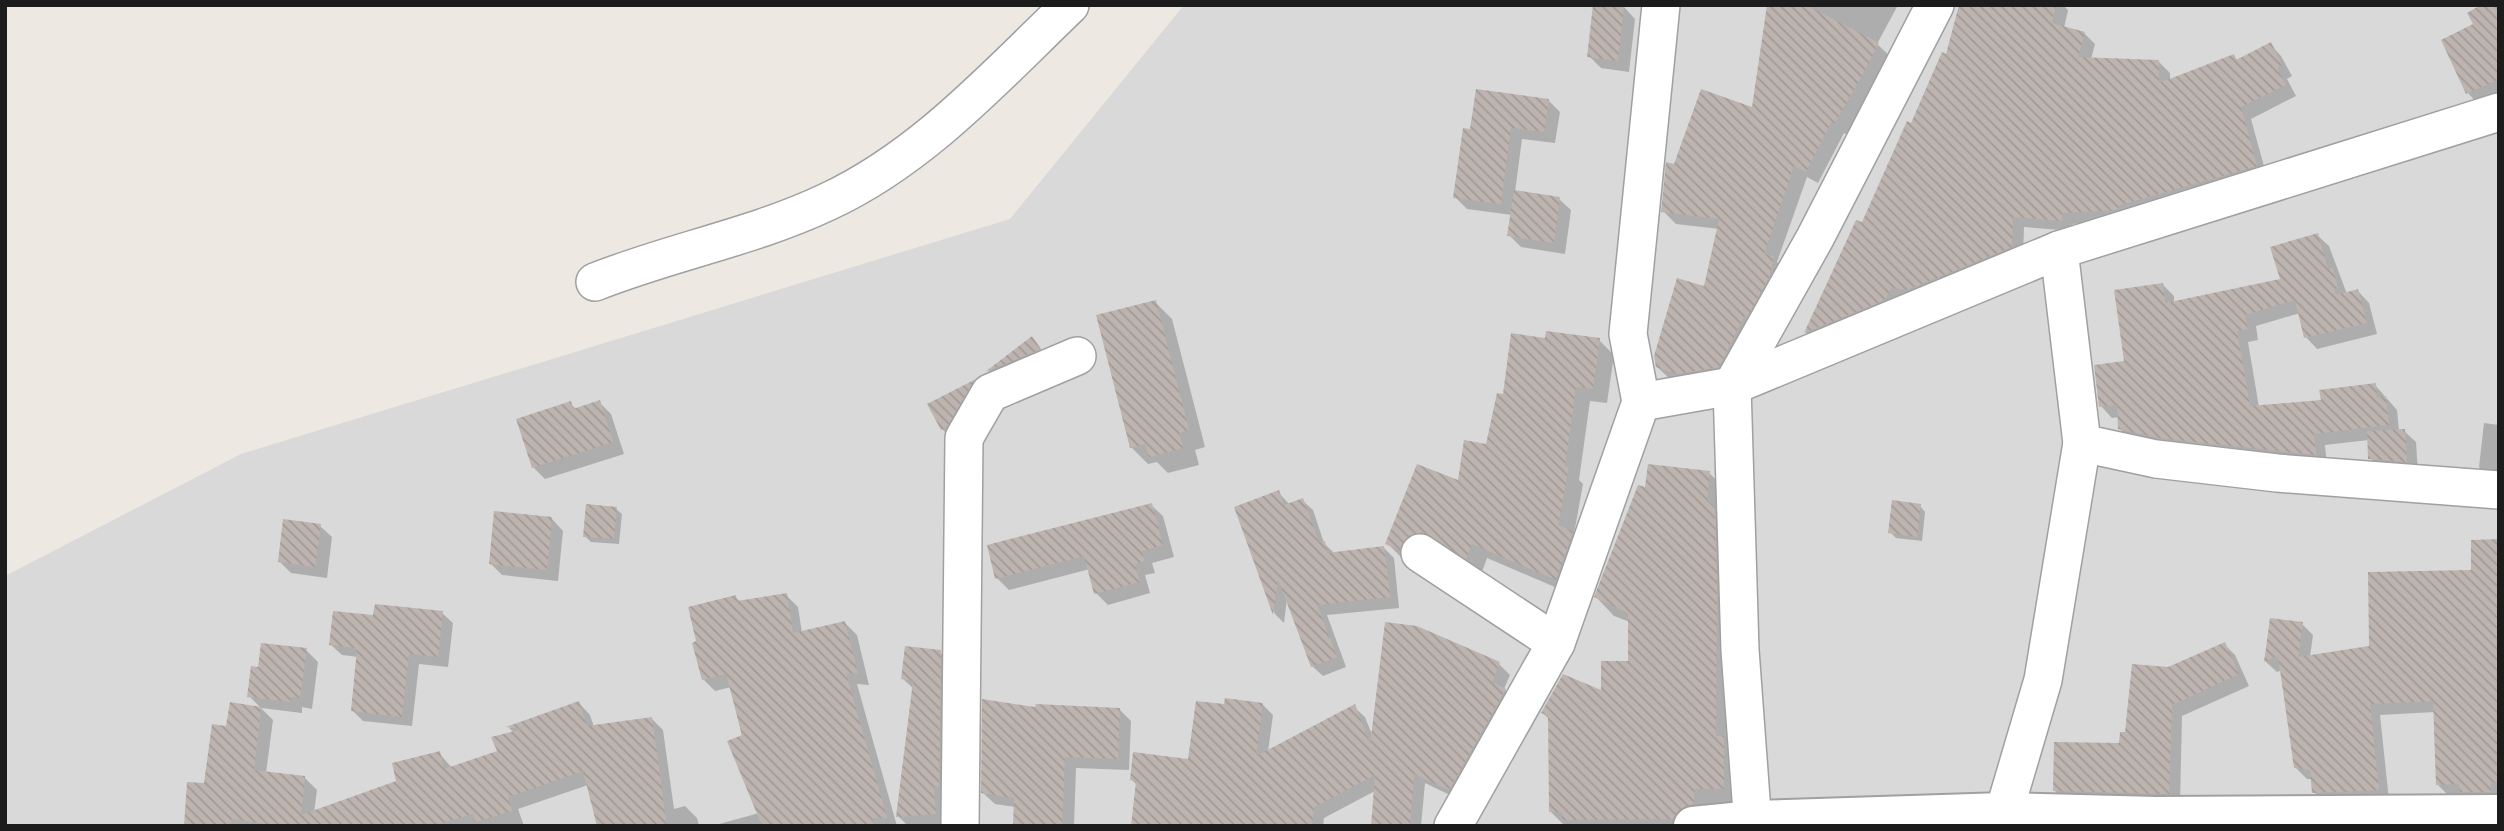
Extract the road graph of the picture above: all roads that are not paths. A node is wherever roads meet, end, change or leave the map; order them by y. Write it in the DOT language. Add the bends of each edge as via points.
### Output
graph roads {
  1 [pos="1070,5"];
  2 [pos="1661,5"];
  3 [pos="1935,5"];
  4 [pos="2499,112"];
  5 [pos="2059,250"];
  6 [pos="595,282"];
  7 [pos="1077,356"];
  8 [pos="1732,386"];
  9 [pos="1641,402"];
  10 [pos="2082,443"];
  11 [pos="2499,490"];
  12 [pos="1420,552"];
  13 [pos="1556,643"];
  14 [pos="2499,814"];
  15 [pos="2004,819"];
  16 [pos="2157,821"];
  17 [pos="1753,823"];
  18 [pos="960,826"];
  19 [pos="1453,826"];
  20 [pos="1693,826"];
  1 -- 6 [label="street" via="958,113 888,169 826,203"];
  2 -- 9 [label="street" via="1628,334"];
  3 -- 8 [label="street" via="1815,238"];
  4 -- 5 [label="street"];
  5 -- 8 [label="street"];
  5 -- 10 [label="street"];
  7 -- 18 [label="street" via="990,393 964,438"];
  8 -- 9 [label="street"];
  8 -- 17 [label="street" via="1740,650"];
  9 -- 13 [label="street"];
  10 -- 11 [label="street" via="2156,459 2277,474"];
  10 -- 15 [label="street" via="2043,680"];
  12 -- 13 [label="street"];
  13 -- 19 [label="street"];
  14 -- 16 [label="street"];
  15 -- 16 [label="street"];
  15 -- 17 [label="street"];
  17 -- 20 [label="street"];
}
